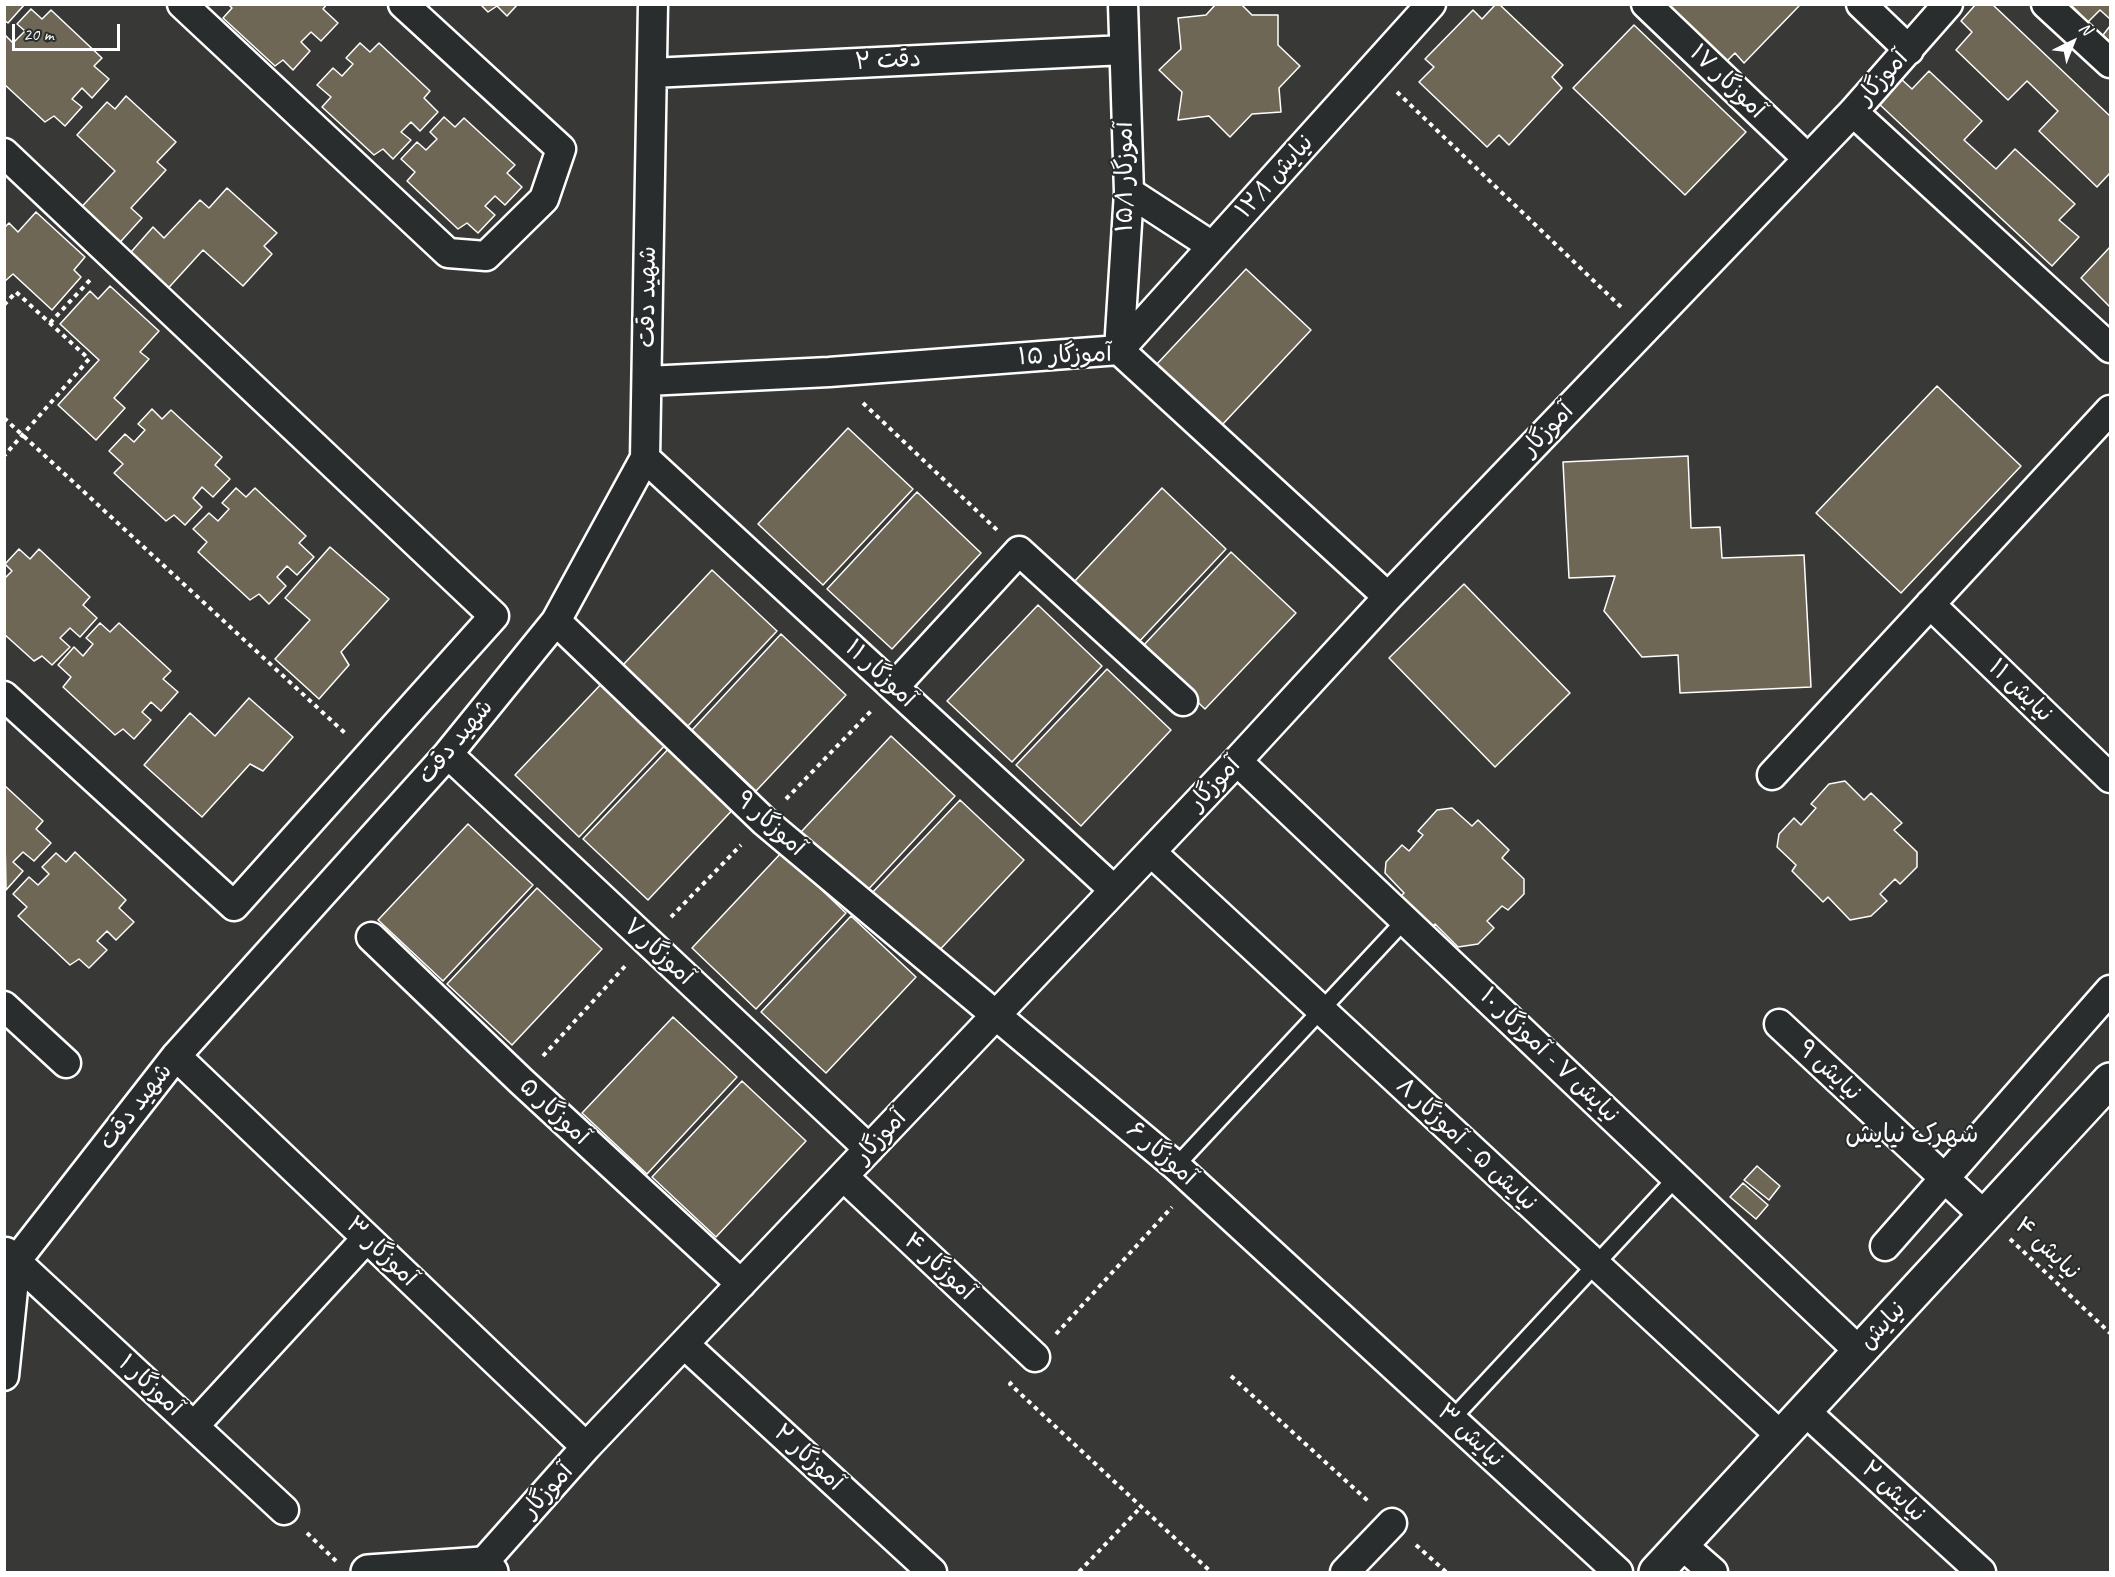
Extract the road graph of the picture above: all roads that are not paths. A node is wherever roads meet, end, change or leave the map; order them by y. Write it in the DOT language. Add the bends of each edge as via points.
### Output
graph roads {
  1 [pos="182,4"];
  2 [pos="403,4"];
  3 [pos="653,4"];
  4 [pos="1123,4"];
  5 [pos="1431,4"];
  6 [pos="1646,4"];
  7 [pos="1861,4"];
  8 [pos="1948,4"];
  9 [pos="2046,4"];
  10 [pos="1124,50"];
  11 [pos="1909,50"];
  12 [pos="2110,63"];
  13 [pos="652,73"];
  14 [pos="1853,112"];
  15 [pos="4,153"];
  16 [pos="1808,159"];
  17 [pos="1130,192"];
  18 [pos="1212,246"];
  19 [pos="2110,348"];
  20 [pos="1119,350"];
  21 [pos="647,381"];
  22 [pos="2110,410"];
  23 [pos="645,458"];
  24 [pos="1388,597"];
  25 [pos="1930,604"];
  26 [pos="555,621"];
  27 [pos="894,687"];
  28 [pos="4,696"];
  29 [pos="1183,701"];
  30 [pos="448,754"];
  31 [pos="1237,761"];
  32 [pos="1772,776"];
  33 [pos="2110,778"];
  34 [pos="1151,852"];
  35 [pos="1114,890"];
  36 [pos="1405,920"];
  37 [pos="371,937"];
  38 [pos="2110,990"];
  39 [pos="4,1006"];
  40 [pos="1322,1011"];
  41 [pos="995,1016"];
  42 [pos="1779,1024"];
  43 [pos="176,1056"];
  44 [pos="66,1063"];
  45 [pos="2110,1080"];
  46 [pos="869,1149"];
  47 [pos="1185,1174"];
  48 [pos="844,1177"];
  49 [pos="1676,1178"];
  50 [pos="1945,1178"];
  51 [pos="1985,1215"];
  52 [pos="367,1238"];
  53 [pos="1885,1246"];
  54 [pos="10,1256"];
  55 [pos="1595,1264"];
  56 [pos="741,1284"];
  57 [pos="1321,1299"];
  58 [pos="684,1344"];
  59 [pos="1860,1352"];
  60 [pos="1035,1357"];
  61 [pos="4,1376"];
  62 [pos="1805,1411"];
  63 [pos="1452,1419"];
  64 [pos="194,1426"];
  65 [pos="1782,1437"];
  66 [pos="586,1447"];
  67 [pos="284,1510"];
  68 [pos="1392,1523"];
  69 [pos="1682,1545"];
  70 [pos="487,1568"];
  71 [pos="354,1569"];
  72 [pos="932,1572"];
  73 [pos="1345,1572"];
  74 [pos="1618,1572"];
  75 [pos="1656,1572"];
  76 [pos="1713,1572"];
  77 [pos="1980,1572"];
  1 -- 2 [label="street" via="448,253 486,256 544,199 561,149"];
  3 -- 13 [label="street, شهید دقت"];
  4 -- 10 [label="street, آموزگار ۱۵/۱"];
  5 -- 18 [label="street, نیایش ۱۲/۱"];
  6 -- 16 [label="street, آموزگار ۱۷"];
  7 -- 11 [label="street"];
  8 -- 11 [label="street, آموزگار"];
  9 -- 12 [label="street"];
  10 -- 13 [label="street, دقت ۲"];
  10 -- 17 [label="street, آموزگار ۱۵/۱"];
  11 -- 14 [label="street, آموزگار"];
  13 -- 21 [label="street, شهید دقت"];
  14 -- 16 [label="street, آموزگار"];
  14 -- 19 [label="street"];
  15 -- 28 [label="street" via="494,616 234,906"];
  16 -- 24 [label="street, آموزگار"];
  17 -- 18 [label="street"];
  17 -- 20 [label="street, آموزگار ۱۵/۱"];
  18 -- 20 [label="street, نیایش ۱۲/۱"];
  20 -- 21 [label="street, آموزگار ۱۵"];
  20 -- 24 [label="street, آموزگار ۱۵"];
  21 -- 23 [label="street, شهید دقت"];
  22 -- 25 [label="street"];
  23 -- 26 [label="street, شهید دقت"];
  23 -- 27 [label="street, آموزگار ۱۱"];
  24 -- 31 [label="street, آموزگار"];
  25 -- 32 [label="street"];
  25 -- 33 [label="street, نیایش ۱۱"];
  26 -- 30 [label="street, شهید دقت"];
  26 -- 41 [label="street, آموزگار ۹" via="764,821"];
  27 -- 29 [label="street" via="1019,551"];
  27 -- 35 [label="street, آموزگار ۱۱"];
  30 -- 43 [label="street, شهید دقت"];
  30 -- 46 [label="street, آموزگار ۷"];
  31 -- 34 [label="street, آموزگار"];
  31 -- 36 [label="street, نیایش ۷ - آموزگار ۱۰"];
  34 -- 35 [label="street, آموزگار"];
  34 -- 40 [label="street, نیایش ۵ - آموزگار ۸"];
  35 -- 41 [label="street, آموزگار"];
  36 -- 40 [label="lane"];
  36 -- 49 [label="street, نیایش ۷ - آموزگار ۱۰"];
  37 -- 56 [label="street, آموزگار ۵"];
  38 -- 50 [label="street"];
  39 -- 44 [label="street"];
  40 -- 47 [label="lane"];
  40 -- 55 [label="street, نیایش ۵ - آموزگار ۸"];
  41 -- 46 [label="street, آموزگار"];
  41 -- 47 [label="street, آموزگار ۶"];
  42 -- 50 [label="street, نیایش ۹"];
  43 -- 52 [label="street, آموزگار ۳"];
  43 -- 54 [label="street, شهید دقت"];
  45 -- 51 [label="street, نیایش"];
  46 -- 48 [label="street, آموزگار"];
  47 -- 57 [label="street, آموزگار ۶"];
  48 -- 56 [label="street, آموزگار"];
  48 -- 60 [label="street, آموزگار ۴"];
  49 -- 55 [label="lane"];
  49 -- 59 [label="street, نیایش ۷ - آموزگار ۱۰"];
  50 -- 51 [label="street, نیایش ۹"];
  50 -- 53 [label="street"];
  51 -- 59 [label="street, نیایش"];
  52 -- 64 [label="street"];
  52 -- 66 [label="street, آموزگار ۳"];
  54 -- 61 [label="street"];
  54 -- 64 [label="street, آموزگار ۱"];
  55 -- 63 [label="lane"];
  55 -- 65 [label="street, نیایش ۵ - آموزگار ۸"];
  56 -- 58 [label="street, آموزگار"];
  57 -- 63 [label="street, نیایش ۳"];
  58 -- 66 [label="street, آموزگار"];
  58 -- 72 [label="street, آموزگار ۲"];
  59 -- 62 [label="street, نیایش"];
  62 -- 65 [label="street, نیایش"];
  62 -- 77 [label="street, نیایش ۲"];
  63 -- 74 [label="street, نیایش ۳"];
  64 -- 67 [label="street, آموزگار ۱"];
  65 -- 69 [label="street, نیایش"];
  66 -- 70 [label="street, آموزگار"];
  68 -- 73 [label="street"];
  69 -- 75 [label="street, نیایش"];
  69 -- 76 [label="street"];
  70 -- 71 [label="street"];
}
